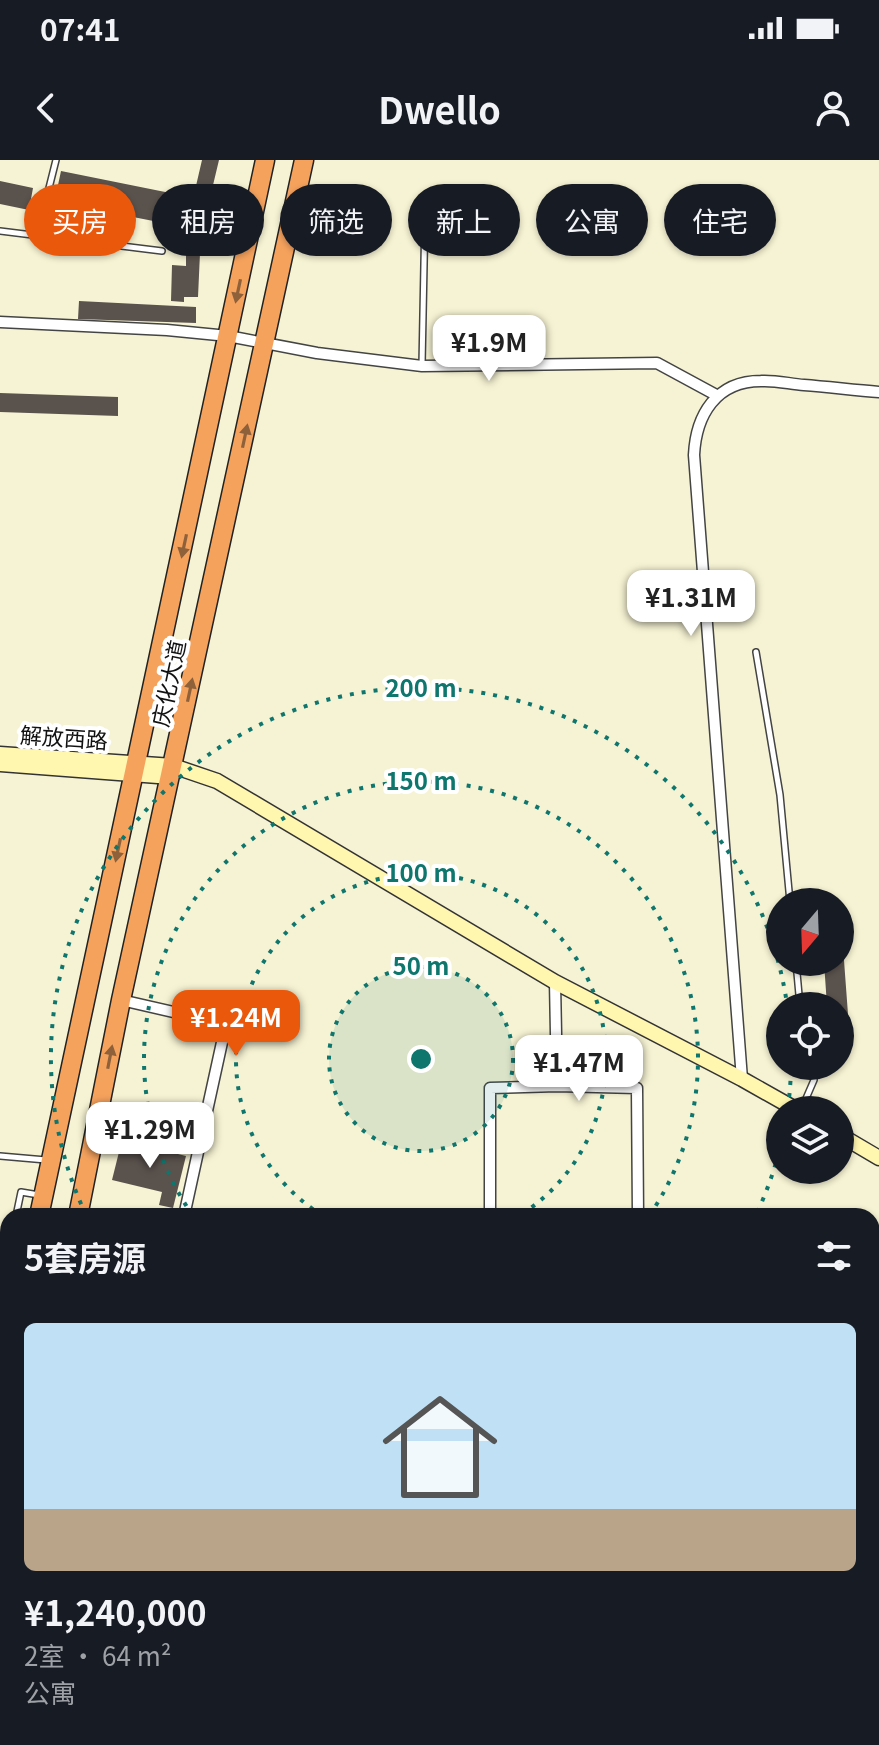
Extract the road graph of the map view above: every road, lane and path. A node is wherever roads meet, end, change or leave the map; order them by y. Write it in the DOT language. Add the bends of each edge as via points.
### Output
graph roads {
  1 [pos="56,160"];
  2 [pos="265,160"];
  3 [pos="304,160"];
  4 [pos="50,184"];
  5 [pos="0,231"];
  6 [pos="24,234"];
  7 [pos="424,256"];
  8 [pos="0,322"];
  9 [pos="228,336"];
  10 [pos="265,343"];
  11 [pos="422,366"];
  12 [pos="879,392"];
  13 [pos="718,396"];
  14 [pos="756,652"];
  15 [pos="0,754"];
  16 [pos="0,764"];
  17 [pos="136,769"];
  18 [pos="172,772"];
  19 [pos="789,888"];
  20 [pos="555,982"];
  21 [pos="121,1000"];
  22 [pos="742,1079"];
  23 [pos="557,1086"];
  24 [pos="773,1096"];
  25 [pos="854,1143"];
  26 [pos="0,1156"];
  27 [pos="879,1158"];
  28 [pos="51,1161"];
  29 [pos="44,1196"];
  30 [pos="18,1208"];
  31 [pos="41,1208"];
  32 [pos="80,1208"];
  33 [pos="186,1208"];
  34 [pos="490,1208"];
  35 [pos="638,1208"];
  1 -- 4 [label="lane"];
  2 -- 9 [label="highway, 庆化大道, one-way"];
  3 -- 10 [label="highway, 庆化大道"];
  5 -- 6 [label="lane"];
  7 -- 11 [label="lane"];
  8 -- 9 [label="street"];
  9 -- 10 [label="street"];
  9 -- 17 [label="highway, 庆化大道, one-way"];
  10 -- 11 [label="street"];
  18 -- 10 [label="highway, 庆化大道, one-way"];
  11 -- 13 [label="street" via="657,363"];
  12 -- 13 [label="street" via="760,381"];
  13 -- 22 [label="street" via="703,412 694,455"];
  14 -- 19 [label="lane" via="780,795"];
  15 -- 17 [label="street, 解放西路"];
  16 -- 17 [label="street, 解放西路"];
  17 -- 18 [label="street, 解放西路"];
  17 -- 28 [label="highway, 庆化大道, one-way"];
  18 -- 20 [label="street, 解放西路" via="208,778 238,793"];
  18 -- 21 [label="highway, 庆化大道"];
  20 -- 22 [label="street, 解放西路"];
  20 -- 23 [label="street"];
  32 -- 21 [label="highway, 庆化大道, one-way"];
  21 -- 33 [label="street" via="226,1024"];
  22 -- 24 [label="street, 解放西路"];
  23 -- 34 [label="street" via="490,1088"];
  23 -- 35 [label="street" via="637,1088"];
  25 -- 27 [label="street"];
  26 -- 28 [label="lane"];
  28 -- 29 [label="highway, 庆化大道"];
  29 -- 30 [label="lane" via="21,1192"];
  29 -- 31 [label="highway, 庆化大道"];
}
